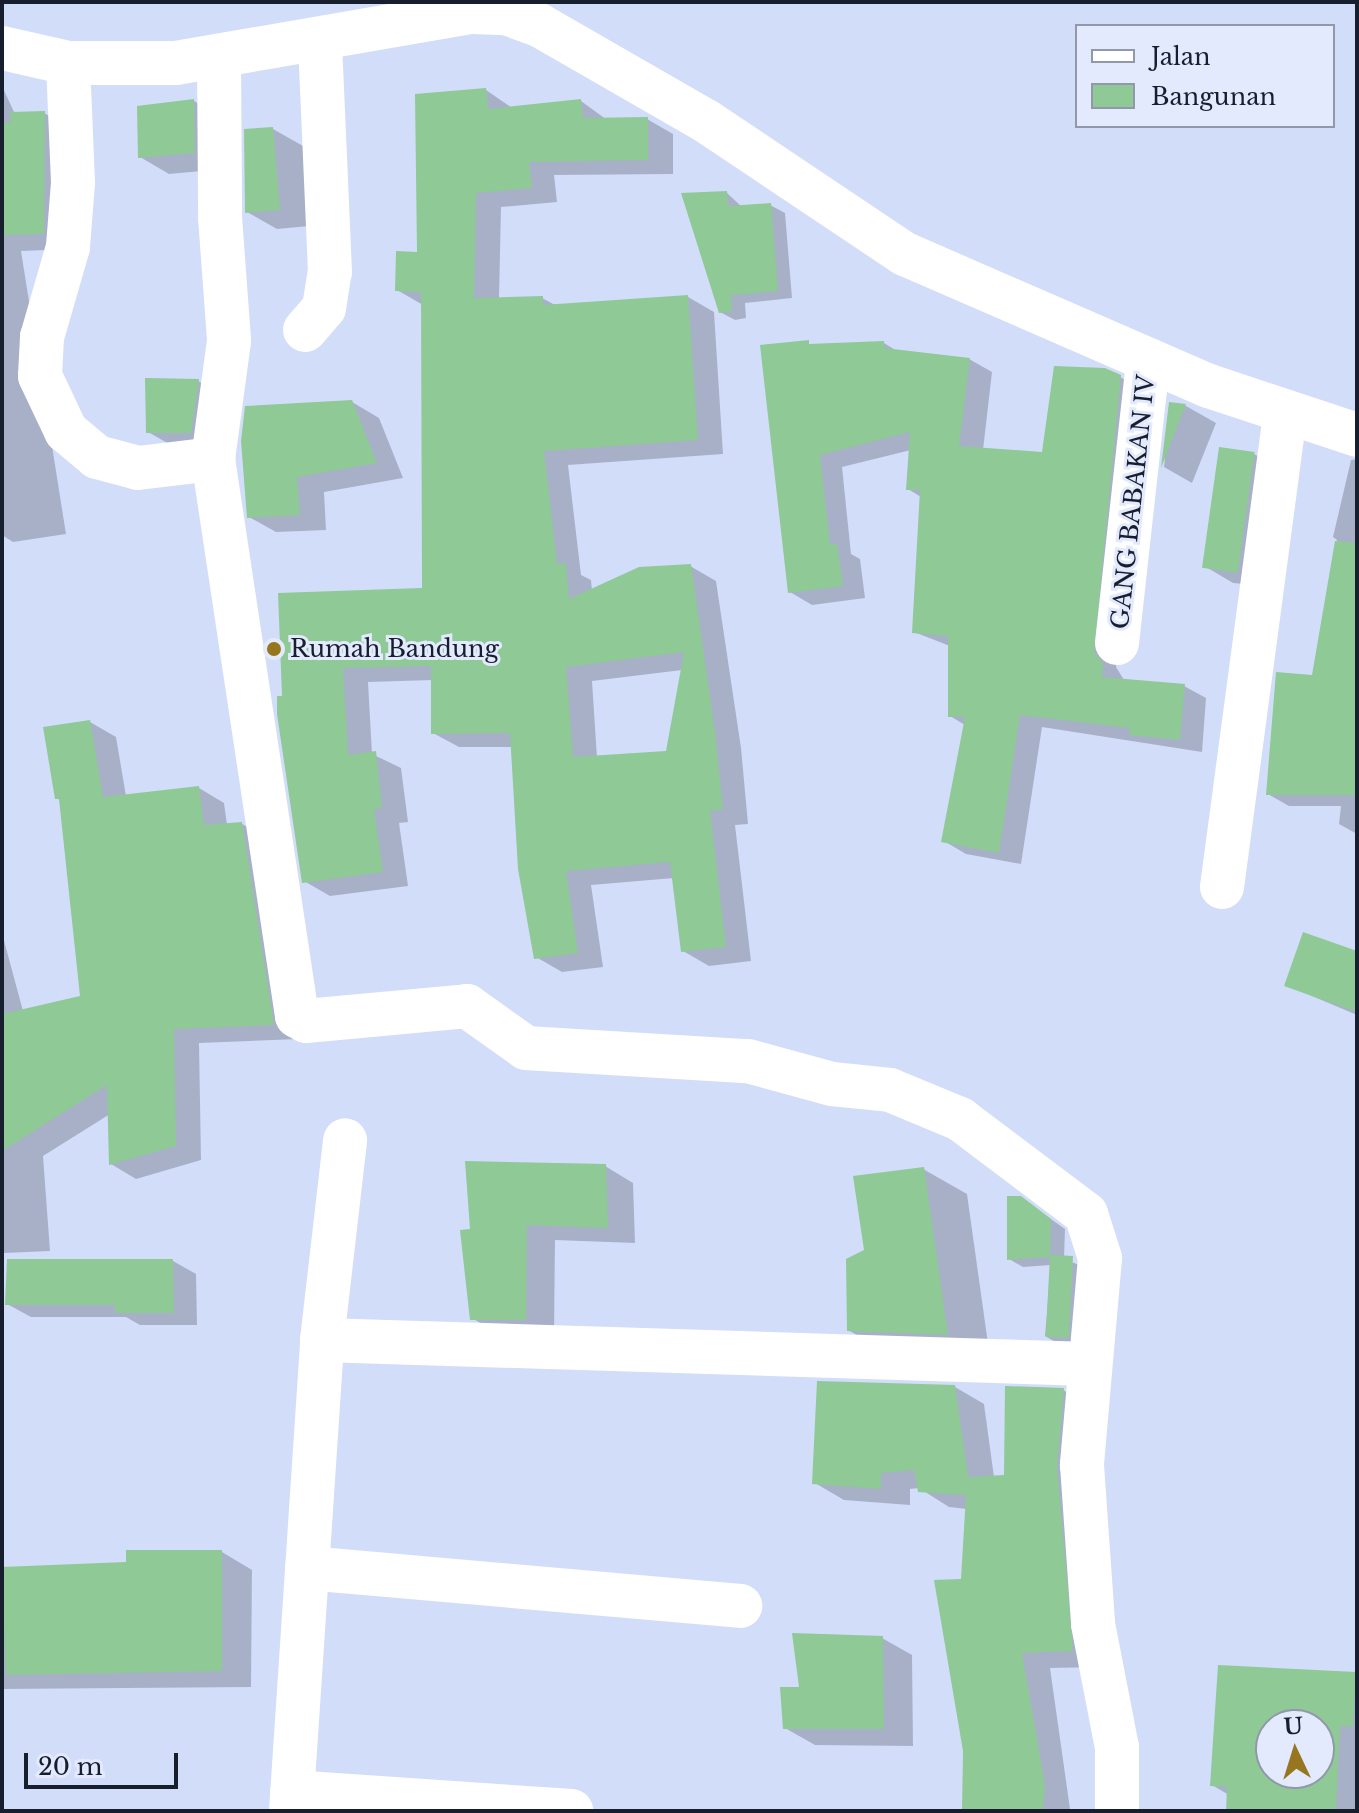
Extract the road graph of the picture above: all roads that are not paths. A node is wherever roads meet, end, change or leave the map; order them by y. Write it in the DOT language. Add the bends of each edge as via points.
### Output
graph roads {
  1 [pos="320,42"];
  2 [pos="2,48"];
  3 [pos="219,58"];
  4 [pos="68,63"];
  5 [pos="305,330"];
  6 [pos="1148,361"];
  7 [pos="1285,412"];
  8 [pos="1357,435"];
  9 [pos="213,459"];
  10 [pos="1117,643"];
  11 [pos="1222,887"];
  12 [pos="345,1140"];
  13 [pos="322,1340"];
  14 [pos="1090,1364"];
  15 [pos="307,1568"];
  16 [pos="740,1606"];
  17 [pos="291,1802"];
  18 [pos="571,1811"];
  19 [pos="1117,1811"];
  1 -- 3 [label="street"];
  1 -- 5 [label="street" via="330,272 324,308"];
  1 -- 6 [label="street" via="472,12 506,13 539,25 706,121 905,254"];
  2 -- 4 [label="street"];
  3 -- 4 [label="street"];
  3 -- 9 [label="street" via="220,217 229,341"];
  4 -- 9 [label="street" via="73,183 68,247 42,337 40,376 66,431 97,457 138,468"];
  6 -- 7 [label="street"];
  6 -- 10 [label="street, GANG BABAKAN IV"];
  7 -- 8 [label="street"];
  7 -- 11 [label="street"];
  9 -- 14 [label="street" via="297,1016 306,1021 467,1006 526,1048 748,1061 832,1084 890,1090 960,1119 1086,1214 1100,1258"];
  12 -- 13 [label="street"];
  13 -- 14 [label="street"];
  13 -- 15 [label="street"];
  14 -- 19 [label="street" via="1082,1465 1093,1624 1117,1747"];
  15 -- 16 [label="street"];
  15 -- 17 [label="street"];
  17 -- 18 [label="street"];
}
